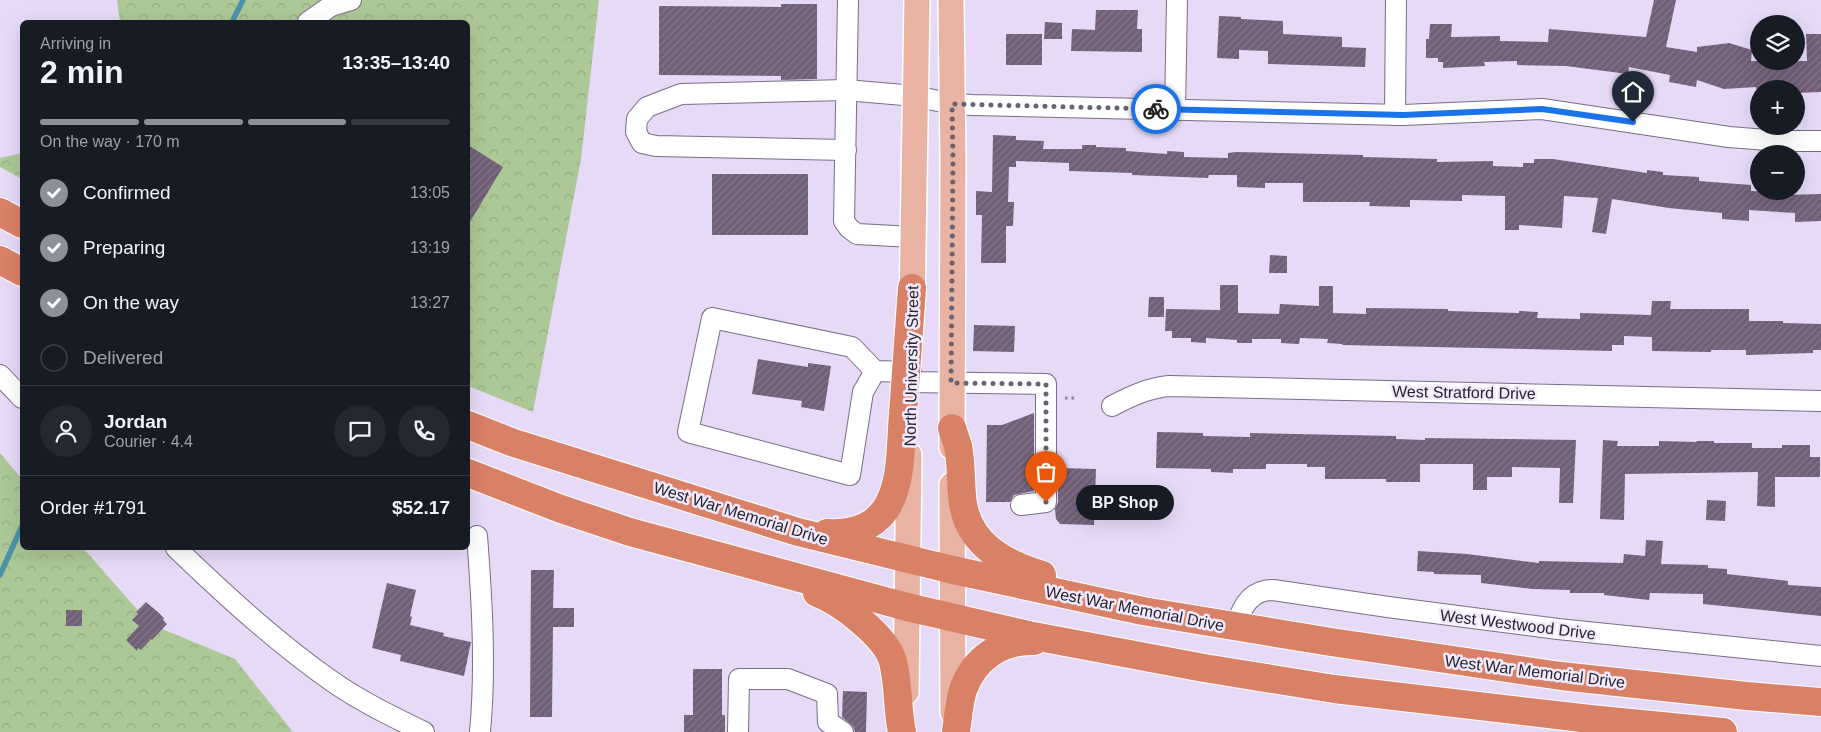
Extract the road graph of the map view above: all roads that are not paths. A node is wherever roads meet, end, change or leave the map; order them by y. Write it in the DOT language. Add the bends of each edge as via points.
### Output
graph roads {
  1 [pos="350,0"];
  2 [pos="848,0"];
  3 [pos="917,0"];
  4 [pos="951,0"];
  5 [pos="1177,0"];
  6 [pos="1396,0"];
  7 [pos="311,20"];
  8 [pos="846,90"];
  9 [pos="915,96"];
  10 [pos="952,104"];
  11 [pos="1175,110"];
  12 [pos="1395,115"];
  13 [pos="1821,141"];
  14 [pos="846,150"];
  15 [pos="0,212"];
  16 [pos="20,223"];
  17 [pos="913,237"];
  18 [pos="0,260"];
  19 [pos="20,271"];
  20 [pos="912,288"];
  21 [pos="875,371"];
  22 [pos="0,375"];
  23 [pos="908,377"];
  24 [pos="951,383"];
  25 [pos="20,396"];
  26 [pos="1821,401"];
  27 [pos="1112,406"];
  28 [pos="470,426"];
  29 [pos="952,428"];
  30 [pos="470,474"];
  31 [pos="1021,505"];
  32 [pos="630,532"];
  33 [pos="798,532"];
  34 [pos="477,536"];
  35 [pos="178,550"];
  36 [pos="908,559"];
  37 [pos="953,570"];
  38 [pos="907,607"];
  39 [pos="953,618"];
  40 [pos="1237,624"];
  41 [pos="1076,644"];
  42 [pos="1821,656"];
  43 [pos="1821,702"];
  44 [pos="424,732"];
  45 [pos="480,732"];
  46 [pos="738,732"];
  47 [pos="843,732"];
  48 [pos="904,732"];
  49 [pos="955,732"];
  50 [pos="1723,732"];
  1 -- 7 [label="street" via="331,6"];
  2 -- 8 [label="street"];
  3 -- 9 [label="main road, North University Street"];
  4 -- 10 [label="main road"];
  5 -- 11 [label="street"];
  6 -- 12 [label="street"];
  8 -- 9 [label="street"];
  8 -- 14 [label="street"];
  8 -- 14 [label="street" via="681,94 647,107 637,119 636,132 642,143 656,146"];
  9 -- 10 [label="street"];
  9 -- 17 [label="main road, North University Street"];
  10 -- 11 [label="street"];
  10 -- 24 [label="main road"];
  11 -- 12 [label="street"];
  12 -- 13 [label="street" via="1542,109 1730,137"];
  14 -- 17 [label="street" via="844,221 849,228 857,234"];
  15 -- 16 [label="highway"];
  17 -- 20 [label="main road, North University Street"];
  18 -- 19 [label="highway"];
  20 -- 23 [label="highway"];
  21 -- 21 [label="street" via="852,347 712,318 688,432 850,475 863,392"];
  21 -- 23 [label="street"];
  22 -- 25 [label="street"];
  23 -- 24 [label="street"];
  23 -- 33 [label="highway" via="896,484 885,510 870,524 848,533"];
  23 -- 36 [label="main road, North University Street"];
  24 -- 29 [label="main road"];
  24 -- 31 [label="street" via="1046,384 1046,502"];
  26 -- 27 [label="street, West Stratford Drive" via="1169,386 1142,391"];
  28 -- 33 [label="highway, West War Memorial Drive" via="511,442"];
  29 -- 37 [label="main road"];
  29 -- 40 [label="highway" via="958,448 967,518 994,555 1030,572 1082,587"];
  30 -- 32 [label="highway"];
  32 -- 38 [label="highway"];
  32 -- 48 [label="highway" via="820,594 852,613 882,643 892,659"];
  33 -- 36 [label="highway, West War Memorial Drive"];
  34 -- 45 [label="street" via="481,589"];
  35 -- 44 [label="street" via="272,634 333,682 382,712"];
  36 -- 37 [label="highway, West War Memorial Drive"];
  36 -- 38 [label="main road, North University Street"];
  37 -- 39 [label="main road"];
  37 -- 40 [label="highway, West War Memorial Drive" via="1143,611"];
  38 -- 39 [label="highway"];
  38 -- 48 [label="main road, North University Street"];
  39 -- 41 [label="highway"];
  39 -- 49 [label="main road"];
  40 -- 42 [label="street, West Westwood Drive" via="1249,599 1261,591 1273,590 1558,629"];
  40 -- 43 [label="highway, West War Memorial Drive" via="1372,648 1578,678"];
  41 -- 49 [label="highway" via="1019,641 990,653 967,679"];
  41 -- 50 [label="highway" via="1247,676 1343,690"];
  46 -- 47 [label="street" via="739,678 788,678 827,694 828,722"];
}
